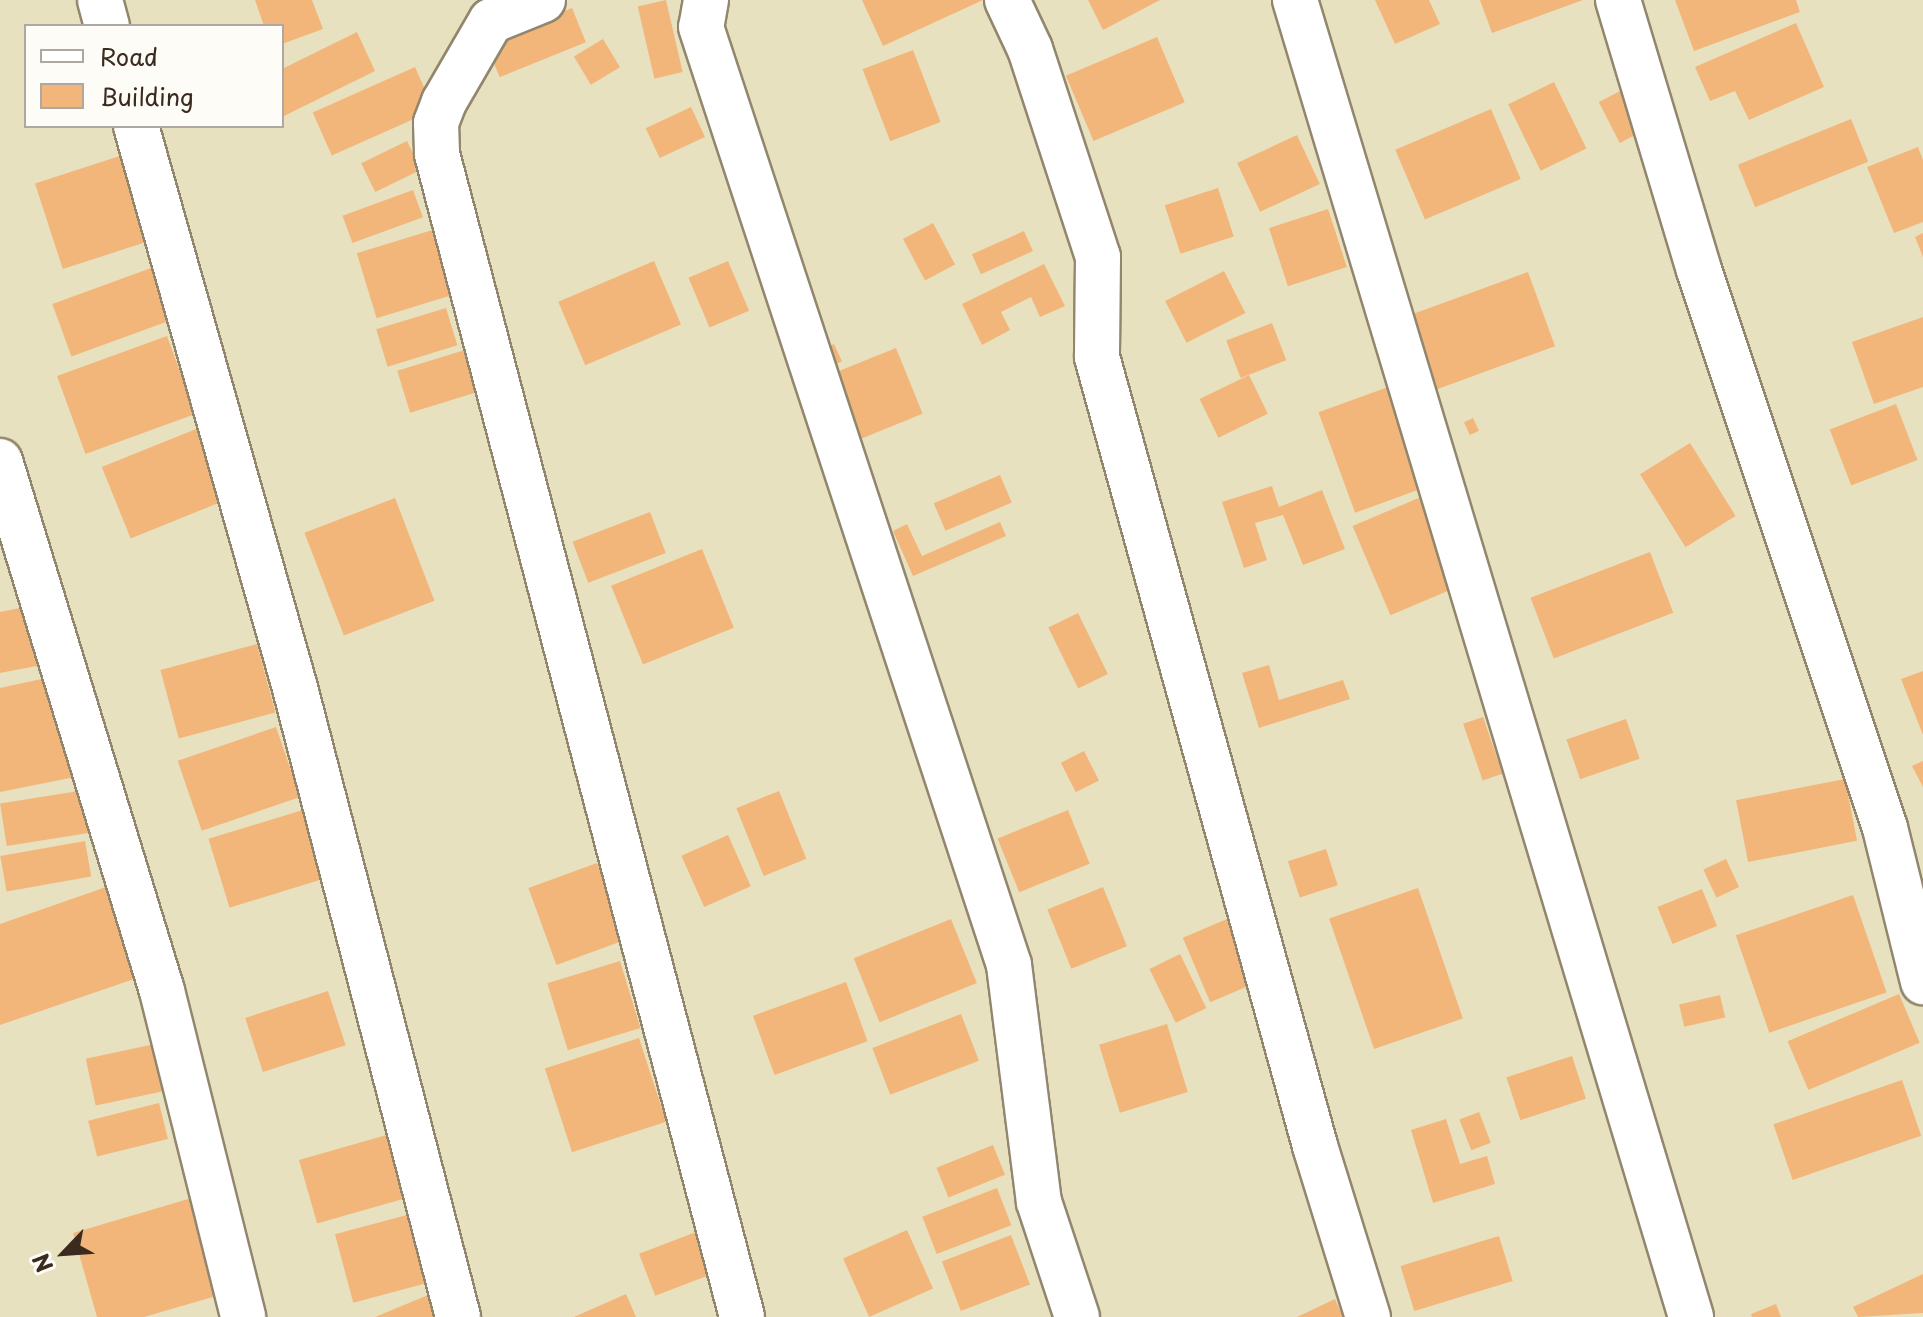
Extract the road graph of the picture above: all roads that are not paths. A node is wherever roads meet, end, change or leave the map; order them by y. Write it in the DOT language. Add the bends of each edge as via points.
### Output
graph roads {
  1 [pos="100,0"];
  2 [pos="543,0"];
  3 [pos="706,0"];
  4 [pos="1007,0"];
  5 [pos="1295,0"];
  6 [pos="1618,0"];
  7 [pos="488,10"];
  8 [pos="106,24"];
  9 [pos="137,128"];
  10 [pos="0,461"];
  11 [pos="1923,982"];
  12 [pos="243,1317"];
  13 [pos="458,1317"];
  14 [pos="742,1317"];
  15 [pos="1077,1317"];
  16 [pos="1368,1317"];
  17 [pos="1691,1317"];
  1 -- 8 [label="street"];
  2 -- 7 [label="street"];
  3 -- 15 [label="street" via="701,27 1009,965 1039,1202"];
  4 -- 16 [label="street" via="1030,49 1098,257 1097,357 1315,1146"];
  5 -- 17 [label="street"];
  6 -- 11 [label="street" via="1699,270 1885,828"];
  7 -- 14 [label="street" via="436,123 437,154"];
  9 -- 13 [label="street" via="295,688"];
  10 -- 12 [label="street" via="162,991"];
}
